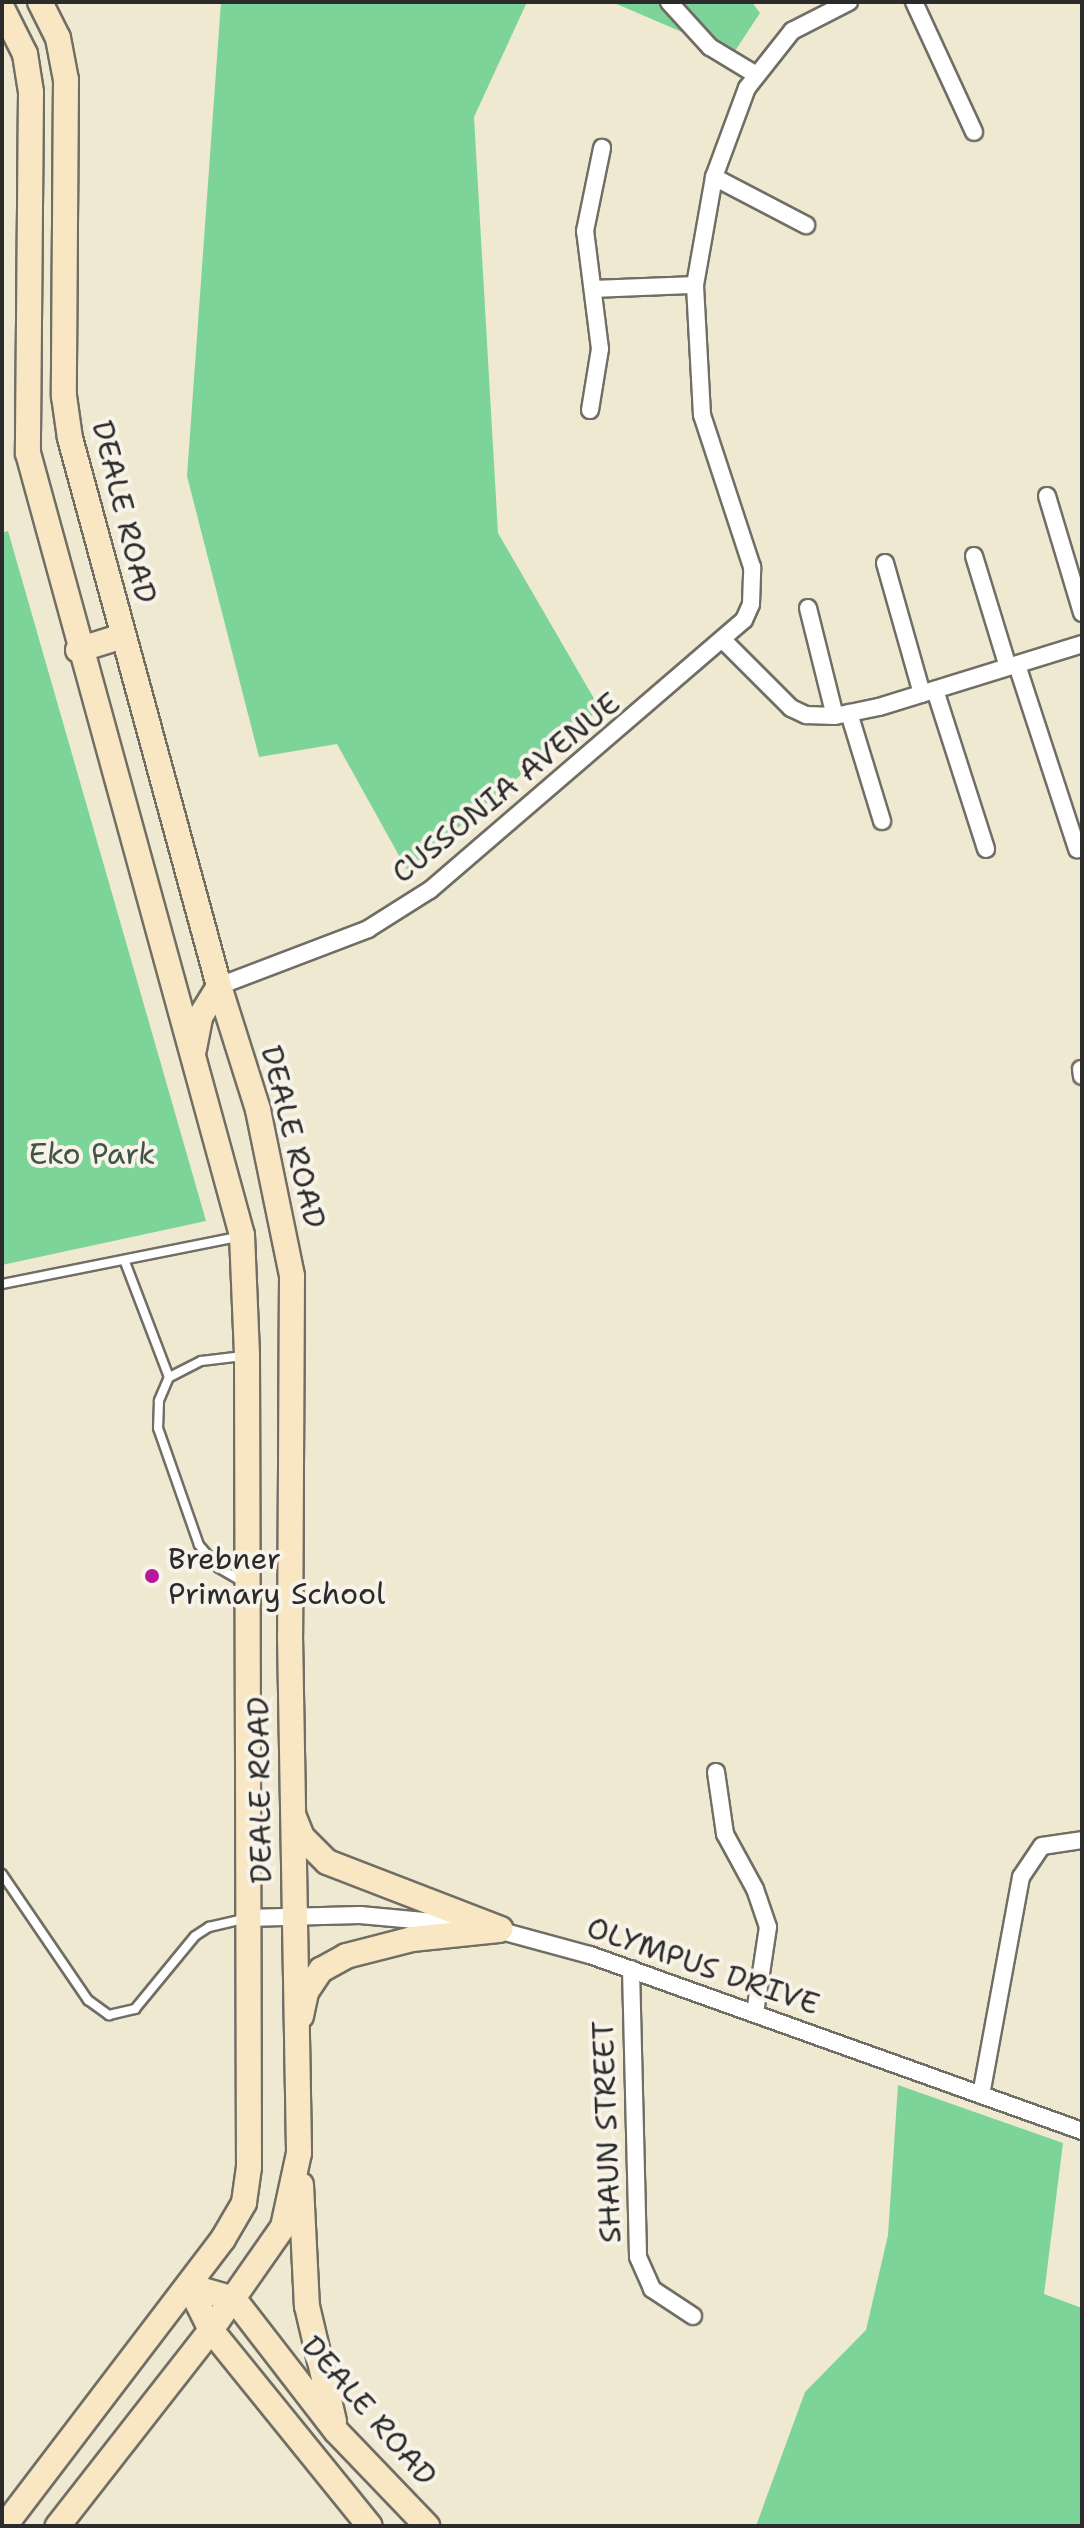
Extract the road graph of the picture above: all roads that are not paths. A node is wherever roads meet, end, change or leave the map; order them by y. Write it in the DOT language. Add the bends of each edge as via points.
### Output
graph roads {
  1 [pos="40,2"];
  2 [pos="669,2"];
  3 [pos="849,2"];
  4 [pos="914,2"];
  5 [pos="2,8"];
  6 [pos="755,74"];
  7 [pos="974,132"];
  8 [pos="602,148"];
  9 [pos="714,177"];
  10 [pos="806,225"];
  11 [pos="695,285"];
  12 [pos="594,289"];
  13 [pos="590,410"];
  14 [pos="1047,496"];
  15 [pos="974,556"];
  16 [pos="885,563"];
  17 [pos="808,608"];
  18 [pos="1082,613"];
  19 [pos="123,636"];
  20 [pos="724,641"];
  21 [pos="1082,644"];
  22 [pos="78,650"];
  23 [pos="1012,666"];
  24 [pos="928,692"];
  25 [pos="842,714"];
  26 [pos="882,821"];
  27 [pos="986,849"];
  28 [pos="1077,849"];
  29 [pos="166,965"];
  30 [pos="219,986"];
  31 [pos="193,1056"];
  32 [pos="242,1235"];
  33 [pos="125,1262"];
  34 [pos="2,1284"];
  35 [pos="247,1355"];
  36 [pos="169,1377"];
  37 [pos="291,1478"];
  38 [pos="248,1482"];
  39 [pos="247,1584"];
  40 [pos="291,1746"];
  41 [pos="716,1772"];
  42 [pos="1082,1840"];
  43 [pos="2,1874"];
  44 [pos="293,1916"];
  45 [pos="246,1918"];
  46 [pos="501,1929"];
  47 [pos="631,1969"];
  48 [pos="755,2013"];
  49 [pos="295,2042"];
  50 [pos="981,2095"];
  51 [pos="1082,2131"];
  52 [pos="299,2153"];
  53 [pos="189,2286"];
  54 [pos="234,2299"];
  55 [pos="693,2316"];
  56 [pos="211,2330"];
  57 [pos="336,2431"];
  58 [pos="4,2526"];
  59 [pos="58,2526"];
  60 [pos="370,2526"];
  61 [pos="427,2526"];
  1 -- 19 [label="street, DEALE ROAD" via="58,38 66,80 64,396 70,438"];
  2 -- 6 [label="street" via="710,47"];
  3 -- 6 [label="street" via="792,31"];
  4 -- 7 [label="street"];
  5 -- 22 [label="street, DEALE ROAD" via="25,54 31,92 28,453"];
  6 -- 9 [label="street"];
  8 -- 12 [label="street" via="585,231"];
  9 -- 10 [label="street"];
  9 -- 11 [label="street"];
  11 -- 12 [label="street"];
  11 -- 20 [label="street, CUSSONIA AVENUE" via="702,415 752,567 751,604"];
  12 -- 13 [label="street" via="600,349"];
  14 -- 18 [label="street"];
  15 -- 23 [label="street"];
  16 -- 24 [label="street"];
  17 -- 25 [label="street"];
  19 -- 22 [label="street"];
  19 -- 30 [label="street, DEALE ROAD"];
  20 -- 25 [label="street" via="791,708 806,715"];
  20 -- 30 [label="street, CUSSONIA AVENUE" via="430,890 368,929"];
  21 -- 23 [label="street"];
  22 -- 29 [label="street, DEALE ROAD"];
  23 -- 24 [label="street"];
  23 -- 28 [label="street"];
  24 -- 25 [label="street"];
  24 -- 27 [label="street"];
  25 -- 26 [label="street"];
  29 -- 30 [label="street" via="183,988"];
  29 -- 31 [label="street, DEALE ROAD"];
  30 -- 31 [label="street" via="200,1017"];
  30 -- 37 [label="street, DEALE ROAD" via="258,1110 286,1230 292,1276"];
  31 -- 32 [label="street, DEALE ROAD"];
  32 -- 33 [label="lane"];
  32 -- 35 [label="street, DEALE ROAD"];
  33 -- 34 [label="lane"];
  33 -- 36 [label="lane"];
  35 -- 36 [label="lane" via="201,1361"];
  35 -- 38 [label="street, DEALE ROAD"];
  36 -- 39 [label="lane" via="159,1401 158,1428 186,1511 211,1561"];
  37 -- 38 [label="street"];
  37 -- 40 [label="street, DEALE ROAD"];
  38 -- 39 [label="street, DEALE ROAD"];
  39 -- 45 [label="street, DEALE ROAD"];
  40 -- 44 [label="street, DEALE ROAD"];
  40 -- 46 [label="street" via="293,1815 312,1849 351,1874"];
  41 -- 48 [label="street" via="725,1834 755,1889 768,1927"];
  42 -- 50 [label="street" via="1042,1846 1021,1877"];
  43 -- 45 [label="lane" via="88,2000 109,2015 135,2009 195,1936"];
  44 -- 45 [label="street, OLYMPUS DRIVE"];
  44 -- 46 [label="street, OLYMPUS DRIVE" via="360,1915"];
  44 -- 49 [label="street, DEALE ROAD"];
  45 -- 53 [label="street, DEALE ROAD" via="249,2167 244,2203"];
  46 -- 47 [label="street, OLYMPUS DRIVE"];
  46 -- 49 [label="street" via="412,1939 333,1963 321,1970 306,1992"];
  47 -- 48 [label="street, OLYMPUS DRIVE"];
  47 -- 55 [label="street, SHAUN STREET" via="638,2257 652,2289"];
  48 -- 50 [label="street, OLYMPUS DRIVE"];
  49 -- 52 [label="street, DEALE ROAD"];
  50 -- 51 [label="street, OLYMPUS DRIVE"];
  52 -- 54 [label="street, DEALE ROAD" via="283,2227"];
  52 -- 57 [label="street" via="307,2306"];
  53 -- 54 [label="street"];
  53 -- 56 [label="street"];
  53 -- 58 [label="street, DEALE ROAD"];
  54 -- 56 [label="street, DEALE ROAD"];
  54 -- 57 [label="street, DEALE ROAD"];
  56 -- 59 [label="street, DEALE ROAD"];
  56 -- 60 [label="street"];
  57 -- 61 [label="street, DEALE ROAD"];
}
